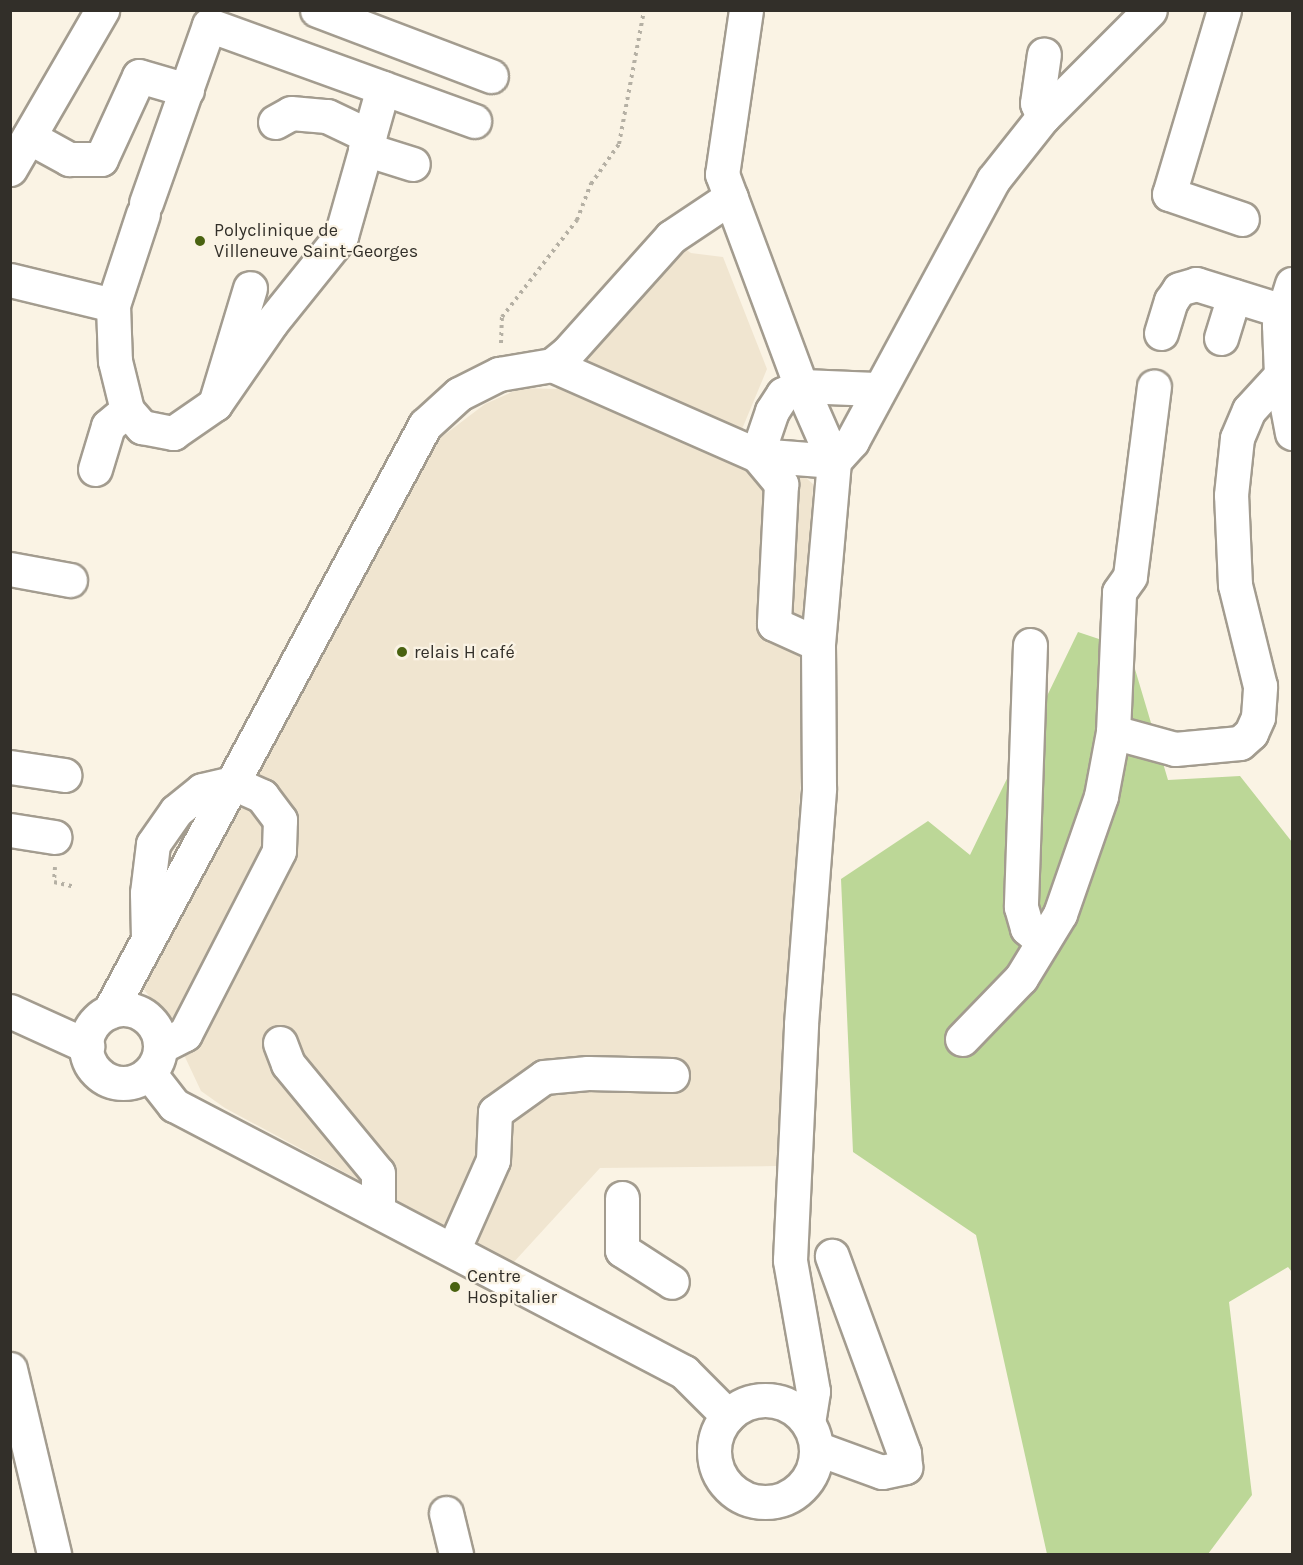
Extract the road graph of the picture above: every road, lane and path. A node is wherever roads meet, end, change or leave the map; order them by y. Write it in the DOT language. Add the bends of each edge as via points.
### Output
graph roads {
  1 [pos="102,10"];
  2 [pos="317,10"];
  3 [pos="645,10"];
  4 [pos="746,10"];
  5 [pos="1150,10"];
  6 [pos="1224,10"];
  7 [pos="1044,54"];
  8 [pos="491,76"];
  9 [pos="383,88"];
  10 [pos="187,90"];
  11 [pos="1042,117"];
  12 [pos="474,121"];
  13 [pos="275,122"];
  14 [pos="29,137"];
  15 [pos="367,142"];
  16 [pos="413,164"];
  17 [pos="10,169"];
  18 [pos="731,197"];
  19 [pos="1242,219"];
  20 [pos="10,280"];
  21 [pos="250,288"];
  22 [pos="1234,296"];
  23 [pos="1288,298"];
  24 [pos="112,305"];
  25 [pos="1161,333"];
  26 [pos="1221,338"];
  27 [pos="552,365"];
  28 [pos="499,374"];
  29 [pos="1281,375"];
  30 [pos="801,386"];
  31 [pos="1154,387"];
  32 [pos="877,389"];
  33 [pos="214,405"];
  34 [pos="126,410"];
  35 [pos="1293,433"];
  36 [pos="757,455"];
  37 [pos="834,461"];
  38 [pos="95,469"];
  39 [pos="10,569"];
  40 [pos="70,580"];
  41 [pos="818,644"];
  42 [pos="1030,645"];
  43 [pos="1113,732"];
  44 [pos="10,767"];
  45 [pos="64,775"];
  46 [pos="233,783"];
  47 [pos="10,831"];
  48 [pos="55,849"];
  49 [pos="75,887"];
  50 [pos="1043,942"];
  51 [pos="10,1011"];
  52 [pos="109,1012"];
  53 [pos="962,1039"];
  54 [pos="280,1043"];
  55 [pos="87,1046"];
  56 [pos="155,1060"];
  57 [pos="672,1075"];
  58 [pos="622,1198"];
  59 [pos="378,1211"];
  60 [pos="454,1248"];
  61 [pos="832,1256"];
  62 [pos="672,1281"];
  63 [pos="10,1370"];
  64 [pos="728,1416"];
  65 [pos="812,1436"];
  66 [pos="446,1513"];
  67 [pos="54,1554"];
  68 [pos="456,1554"];
  1 -- 14 [label="street"];
  2 -- 8 [label="street"];
  3 -- 28 [label="path" via="619,144 591,184 577,220 502,317"];
  4 -- 18 [label="street" via="722,174"];
  5 -- 11 [label="street"];
  6 -- 19 [label="street" via="1169,194"];
  7 -- 11 [label="street" via="1037,104"];
  9 -- 10 [label="street" via="209,25"];
  9 -- 12 [label="street"];
  9 -- 15 [label="street"];
  10 -- 14 [label="street" via="139,76 101,159 69,159"];
  10 -- 24 [label="street"];
  11 -- 32 [label="street" via="993,180"];
  13 -- 15 [label="street" via="291,113 327,116"];
  14 -- 17 [label="street"];
  15 -- 16 [label="street"];
  15 -- 33 [label="street" via="341,236 271,323"];
  18 -- 27 [label="street" via="671,237"];
  18 -- 30 [label="street"];
  20 -- 24 [label="street"];
  21 -- 33 [label="street"];
  22 -- 23 [label="street"];
  22 -- 25 [label="street" via="1196,284 1179,290 1171,301"];
  22 -- 26 [label="street"];
  23 -- 29 [label="street" via="1279,325"];
  24 -- 34 [label="street" via="114,361"];
  27 -- 28 [label="street"];
  27 -- 36 [label="street"];
  28 -- 46 [label="street" via="459,394 425,425"];
  29 -- 35 [label="street"];
  29 -- 43 [label="street" via="1249,410 1237,438 1231,495 1235,585 1260,686 1258,717 1251,733 1240,743 1175,749"];
  30 -- 32 [label="street"];
  30 -- 36 [label="street" via="783,394 772,411"];
  30 -- 37 [label="street"];
  31 -- 43 [label="street" via="1130,576 1119,592"];
  32 -- 37 [label="street" via="852,441"];
  33 -- 34 [label="street" via="173,434 142,427"];
  34 -- 38 [label="street" via="108,426"];
  36 -- 37 [label="street"];
  36 -- 41 [label="street" via="781,484 774,624"];
  37 -- 41 [label="street"];
  39 -- 40 [label="street"];
  41 -- 65 [label="street" via="819,788 801,1024 790,1260 813,1391"];
  42 -- 50 [label="street" via="1021,907 1027,928"];
  43 -- 50 [label="street" via="1101,796 1082,856 1060,914"];
  44 -- 45 [label="street"];
  46 -- 52 [label="street" via="202,790 176,811 153,844 147,893 148,941"];
  46 -- 56 [label="street" via="262,796 280,820 279,851 185,1034"];
  47 -- 48 [label="street"];
  48 -- 49 [label="path" via="54,882"];
  50 -- 53 [label="street" via="1021,978"];
  51 -- 55 [label="street"];
  52 -- 55 [label="street" via="93,1026"];
  52 -- 56 [label="street" via="121,1009 144,1016 159,1035"];
  54 -- 59 [label="street" via="288,1064 378,1173"];
  55 -- 56 [label="street" via="93,1068 112,1081 132,1082"];
  56 -- 59 [label="street" via="174,1105"];
  57 -- 60 [label="street" via="588,1073 544,1077 495,1112 493,1160"];
  58 -- 62 [label="street" via="622,1250"];
  59 -- 60 [label="street"];
  60 -- 64 [label="street" via="684,1372"];
  61 -- 65 [label="street" via="904,1453 905,1467 882,1472"];
  63 -- 67 [label="street"];
  64 -- 65 [label="street" via="754,1401 784,1403"];
  64 -- 65 [label="street" via="714,1444 715,1459 728,1486 752,1500 778,1500 801,1488 815,1462"];
  66 -- 68 [label="street"];
}
